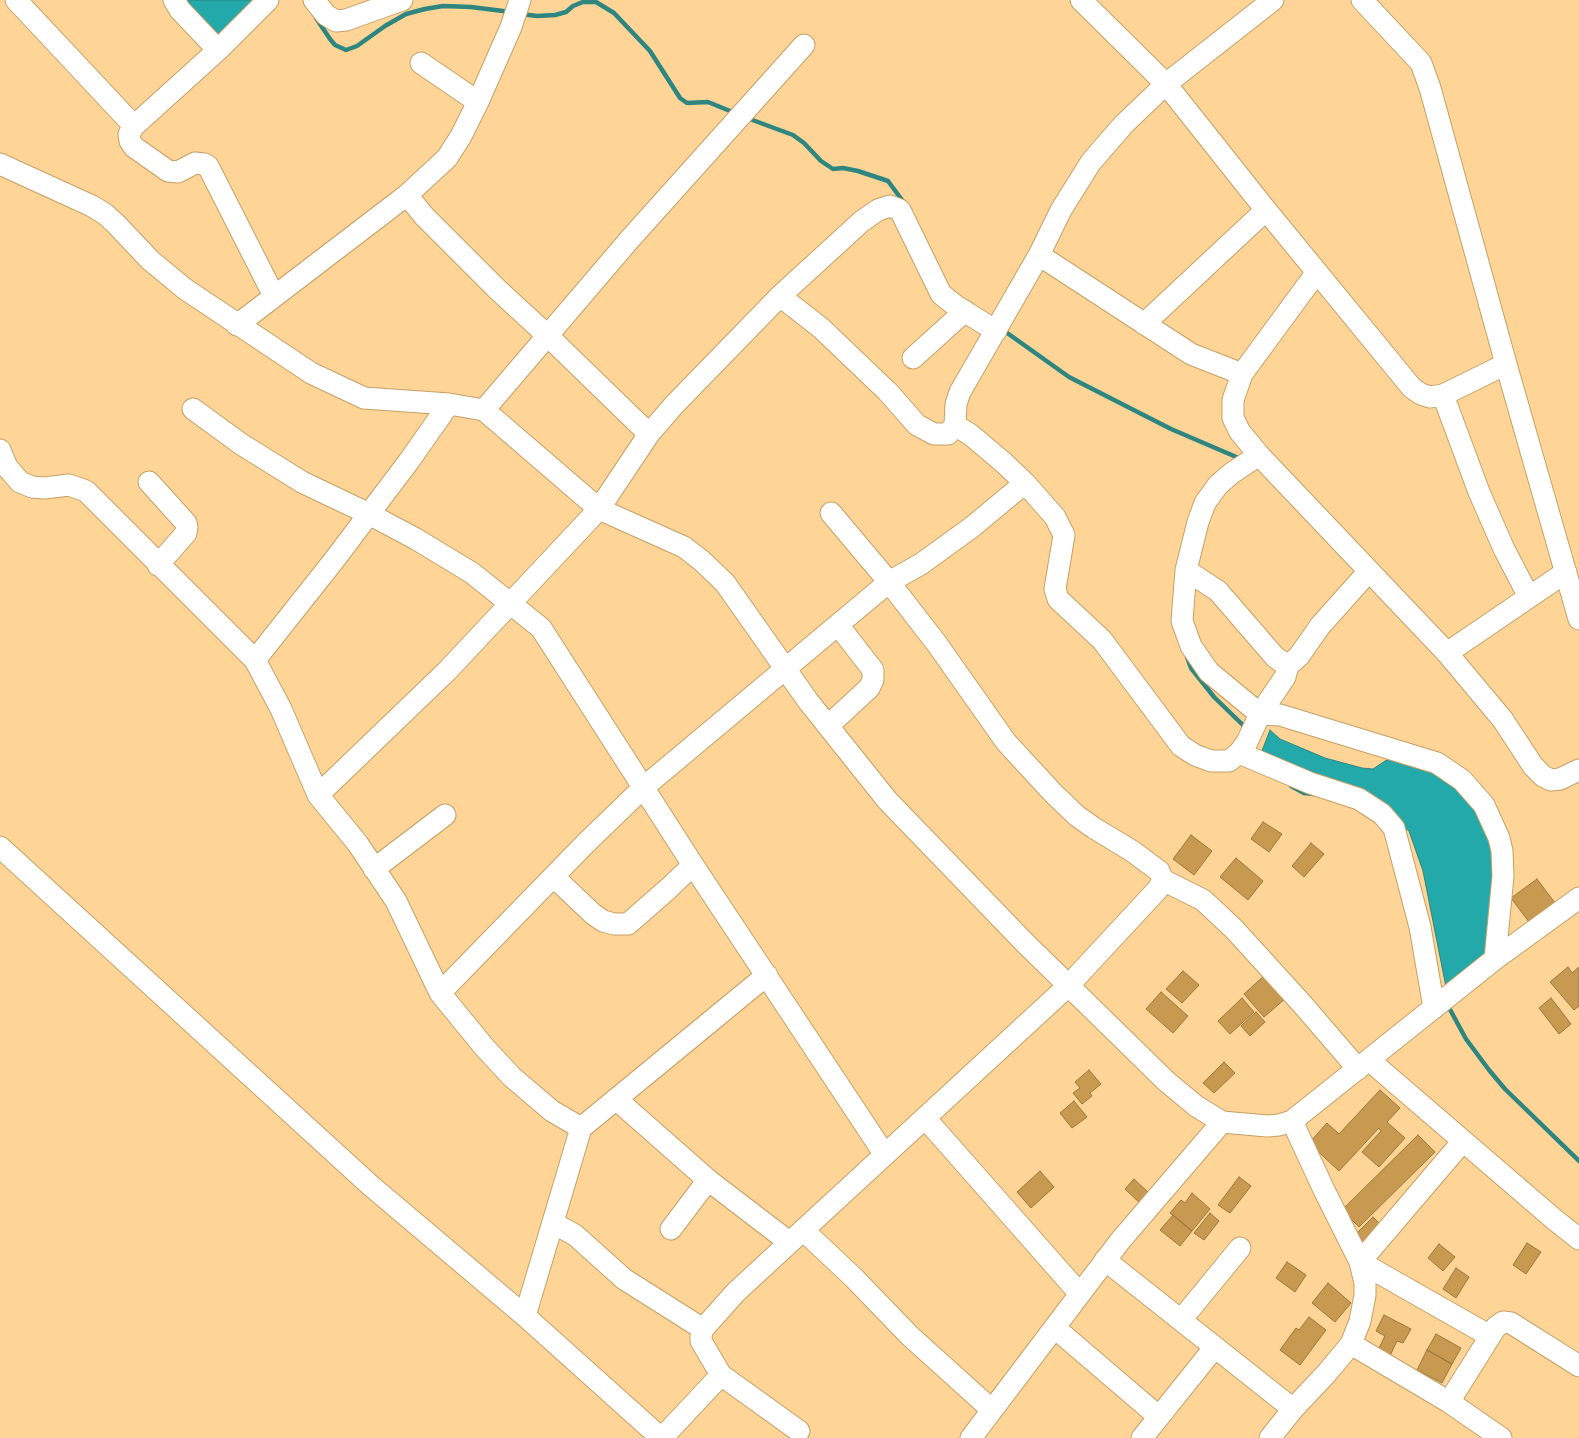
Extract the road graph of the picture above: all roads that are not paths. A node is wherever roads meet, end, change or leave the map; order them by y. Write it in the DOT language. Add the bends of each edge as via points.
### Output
graph roads {
  1 [pos="16,0"];
  2 [pos="174,0"];
  3 [pos="268,0"];
  4 [pos="314,0"];
  5 [pos="402,0"];
  6 [pos="1081,0"];
  7 [pos="1273,0"];
  8 [pos="1362,0"];
  9 [pos="518,7"];
  10 [pos="804,45"];
  11 [pos="218,50"];
  12 [pos="422,63"];
  13 [pos="1166,84"];
  14 [pos="478,102"];
  15 [pos="134,126"];
  16 [pos="0,164"];
  17 [pos="407,195"];
  18 [pos="1266,210"];
  19 [pos="1039,255"];
  20 [pos="1316,272"];
  21 [pos="274,296"];
  22 [pos="780,296"];
  23 [pos="965,311"];
  24 [pos="1144,324"];
  25 [pos="237,325"];
  26 [pos="997,328"];
  27 [pos="548,336"];
  28 [pos="913,358"];
  29 [pos="1506,364"];
  30 [pos="1242,374"];
  31 [pos="1443,395"];
  32 [pos="449,404"];
  33 [pos="193,409"];
  34 [pos="484,410"];
  35 [pos="955,425"];
  36 [pos="648,434"];
  37 [pos="0,450"];
  38 [pos="1259,456"];
  39 [pos="149,482"];
  40 [pos="1025,483"];
  41 [pos="599,509"];
  42 [pos="831,513"];
  43 [pos="369,514"];
  44 [pos="158,565"];
  45 [pos="1186,570"];
  46 [pos="1369,571"];
  47 [pos="1566,572"];
  48 [pos="889,582"];
  49 [pos="1529,597"];
  50 [pos="511,604"];
  51 [pos="1579,619"];
  52 [pos="838,625"];
  53 [pos="1447,653"];
  54 [pos="254,660"];
  55 [pos="1288,666"];
  56 [pos="785,670"];
  57 [pos="1260,714"];
  58 [pos="828,726"];
  59 [pos="1239,754"];
  60 [pos="1579,770"];
  61 [pos="644,787"];
  62 [pos="318,795"];
  63 [pos="445,815"];
  64 [pos="0,847"];
  65 [pos="693,865"];
  66 [pos="374,869"];
  67 [pos="554,877"];
  68 [pos="1163,880"];
  69 [pos="1579,898"];
  70 [pos="1495,960"];
  71 [pos="767,975"];
  72 [pos="1068,986"];
  73 [pos="440,993"];
  74 [pos="1434,1008"];
  75 [pos="1363,1064"];
  76 [pos="616,1099"];
  77 [pos="925,1118"];
  78 [pos="1292,1121"];
  79 [pos="1222,1122"];
  80 [pos="581,1128"];
  81 [pos="1463,1141"];
  82 [pos="885,1155"];
  83 [pos="708,1180"];
  84 [pos="553,1223"];
  85 [pos="672,1229"];
  86 [pos="796,1236"];
  87 [pos="1579,1239"];
  88 [pos="1240,1248"];
  89 [pos="1105,1260"];
  90 [pos="1360,1262"];
  91 [pos="1080,1294"];
  92 [pos="525,1316"];
  93 [pos="1181,1320"];
  94 [pos="1055,1328"];
  95 [pos="703,1330"];
  96 [pos="1490,1336"];
  97 [pos="1351,1344"];
  98 [pos="1215,1347"];
  99 [pos="1579,1366"];
  100 [pos="721,1375"];
  101 [pos="1448,1402"];
  102 [pos="1293,1409"];
  103 [pos="992,1410"];
  104 [pos="1159,1417"];
  105 [pos="799,1431"];
  106 [pos="662,1438"];
  107 [pos="971,1438"];
  108 [pos="1142,1438"];
  109 [pos="1270,1438"];
  110 [pos="1501,1438"];
  1 -- 15 [label="street"];
  2 -- 11 [label="street"];
  3 -- 11 [label="street"];
  4 -- 5 [label="street" via="326,16 346,20"];
  6 -- 13 [label="street"];
  7 -- 13 [label="street"];
  8 -- 29 [label="street" via="1421,63"];
  9 -- 14 [label="street"];
  10 -- 27 [label="street"];
  11 -- 15 [label="street"];
  12 -- 14 [label="street"];
  13 -- 18 [label="street"];
  13 -- 19 [label="street" via="1124,124 1091,162 1061,210"];
  14 -- 17 [label="street" via="447,158"];
  15 -- 21 [label="street" via="129,134 130,141 168,171 178,172 195,163 208,166"];
  16 -- 25 [label="street" via="105,214 150,260"];
  17 -- 21 [label="street"];
  17 -- 27 [label="street" via="424,216"];
  18 -- 20 [label="street"];
  18 -- 24 [label="street"];
  19 -- 24 [label="street"];
  19 -- 26 [label="street"];
  20 -- 30 [label="street"];
  20 -- 31 [label="street" via="1412,388 1430,397"];
  21 -- 25 [label="street"];
  22 -- 23 [label="street" via="862,221 890,206 901,212 941,294"];
  22 -- 35 [label="street" via="821,328 918,425 934,434 948,434"];
  22 -- 36 [label="street"];
  23 -- 26 [label="street"];
  23 -- 28 [label="street"];
  24 -- 30 [label="street" via="1191,354"];
  25 -- 32 [label="street" via="311,373 364,398"];
  26 -- 35 [label="street" via="960,392"];
  27 -- 34 [label="street"];
  27 -- 36 [label="street"];
  29 -- 31 [label="street"];
  29 -- 47 [label="street"];
  30 -- 38 [label="street" via="1233,400 1233,418"];
  31 -- 49 [label="street" via="1479,492"];
  32 -- 34 [label="street"];
  32 -- 43 [label="street"];
  33 -- 43 [label="street" via="240,444 302,482"];
  34 -- 41 [label="street"];
  35 -- 40 [label="street"];
  36 -- 41 [label="street"];
  37 -- 44 [label="street" via="7,467 20,482 44,488 69,485 86,491"];
  38 -- 45 [label="street" via="1232,473 1205,502"];
  38 -- 46 [label="street"];
  39 -- 44 [label="street" via="188,527"];
  40 -- 48 [label="street" via="972,528"];
  40 -- 59 [label="street" via="1055,517 1064,535 1055,588 1058,599 1102,640 1181,746 1211,761 1229,762"];
  41 -- 50 [label="street"];
  41 -- 56 [label="street" via="684,546 702,561 725,583"];
  42 -- 48 [label="street"];
  43 -- 50 [label="street" via="472,572"];
  43 -- 54 [label="street"];
  44 -- 54 [label="street"];
  45 -- 55 [label="street" via="1218,591 1275,657"];
  45 -- 57 [label="street" via="1182,621 1191,646 1209,672"];
  46 -- 53 [label="street"];
  46 -- 55 [label="street"];
  47 -- 49 [label="street"];
  47 -- 51 [label="street"];
  48 -- 52 [label="street"];
  48 -- 68 [label="street" via="1006,742 1077,816 1159,871"];
  49 -- 53 [label="street"];
  50 -- 61 [label="street" via="541,628"];
  50 -- 62 [label="street" via="447,671"];
  52 -- 56 [label="street"];
  52 -- 58 [label="street" via="873,670 873,680 869,688"];
  53 -- 60 [label="street" via="1503,720 1543,776 1551,780 1560,779"];
  54 -- 62 [label="street" via="281,709"];
  55 -- 57 [label="street" via="1285,677"];
  56 -- 58 [label="street"];
  56 -- 61 [label="street"];
  57 -- 59 [label="street"];
  57 -- 70 [label="street" via="1280,714 1437,763 1462,780 1484,805 1502,851 1503,876"];
  58 -- 72 [label="street" via="887,800"];
  59 -- 74 [label="street" via="1360,799 1382,814 1394,828 1420,928"];
  61 -- 65 [label="street"];
  61 -- 67 [label="street"];
  62 -- 66 [label="street"];
  63 -- 66 [label="street"];
  64 -- 92 [label="street" via="370,1185"];
  65 -- 67 [label="street" via="628,924 614,924 593,914"];
  65 -- 71 [label="street"];
  66 -- 73 [label="street" via="396,901"];
  67 -- 73 [label="street"];
  68 -- 72 [label="street"];
  68 -- 75 [label="street" via="1203,900"];
  69 -- 70 [label="street"];
  70 -- 74 [label="street"];
  71 -- 76 [label="street"];
  71 -- 82 [label="street"];
  72 -- 77 [label="street"];
  72 -- 79 [label="street" via="1166,1081"];
  73 -- 80 [label="street" via="512,1077 552,1111"];
  74 -- 75 [label="street"];
  75 -- 78 [label="street"];
  75 -- 81 [label="street"];
  76 -- 80 [label="street"];
  76 -- 83 [label="street"];
  77 -- 82 [label="street"];
  77 -- 91 [label="street"];
  78 -- 79 [label="street" via="1267,1126"];
  78 -- 90 [label="street"];
  79 -- 89 [label="street"];
  80 -- 84 [label="street"];
  81 -- 87 [label="street"];
  81 -- 90 [label="street"];
  82 -- 86 [label="street"];
  83 -- 85 [label="street"];
  83 -- 86 [label="street"];
  84 -- 92 [label="street"];
  84 -- 95 [label="street" via="575,1235 624,1279"];
  86 -- 95 [label="street" via="736,1292"];
  86 -- 103 [label="street" via="854,1278 910,1336"];
  88 -- 93 [label="street"];
  89 -- 91 [label="street"];
  89 -- 93 [label="street"];
  90 -- 96 [label="street"];
  90 -- 97 [label="street" via="1365,1295"];
  91 -- 94 [label="street"];
  92 -- 106 [label="street"];
  93 -- 98 [label="street"];
  94 -- 103 [label="street"];
  94 -- 104 [label="street"];
  95 -- 100 [label="street" via="702,1341"];
  96 -- 99 [label="street" via="1502,1322 1511,1323"];
  96 -- 101 [label="street"];
  97 -- 101 [label="street"];
  97 -- 102 [label="street"];
  98 -- 102 [label="street"];
  98 -- 104 [label="street"];
  100 -- 105 [label="street"];
  100 -- 106 [label="street"];
  101 -- 110 [label="street"];
  102 -- 109 [label="street"];
  103 -- 107 [label="street"];
  104 -- 108 [label="street"];
}
